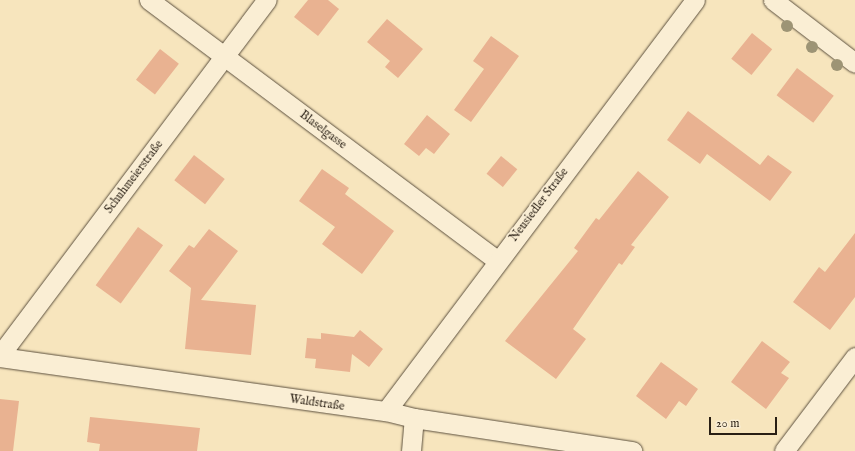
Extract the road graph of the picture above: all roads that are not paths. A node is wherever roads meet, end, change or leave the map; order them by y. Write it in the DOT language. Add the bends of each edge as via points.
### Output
graph roads {
  1 [pos="149,0"];
  2 [pos="267,0"];
  3 [pos="695,0"];
  4 [pos="773,0"];
  5 [pos="224,57"];
  6 [pos="855,63"];
  7 [pos="497,260"];
  8 [pos="0,356"];
  9 [pos="855,357"];
  10 [pos="386,411"];
  11 [pos="414,418"];
  12 [pos="411,451"];
  13 [pos="633,451"];
  14 [pos="784,451"];
  1 -- 5 [label="street, Blaselgasse"];
  2 -- 5 [label="street, Schuhmeierstraße"];
  3 -- 7 [label="street, Neusiedler Straße"];
  4 -- 6 [label="street"];
  5 -- 7 [label="street, Blaselgasse"];
  5 -- 8 [label="street, Schuhmeierstraße"];
  7 -- 10 [label="street, Neusiedler Straße"];
  8 -- 10 [label="street, Waldstraße"];
  9 -- 14 [label="street"];
  10 -- 11 [label="street, Waldstraße"];
  11 -- 12 [label="street"];
  11 -- 13 [label="street, Waldstraße"];
}
